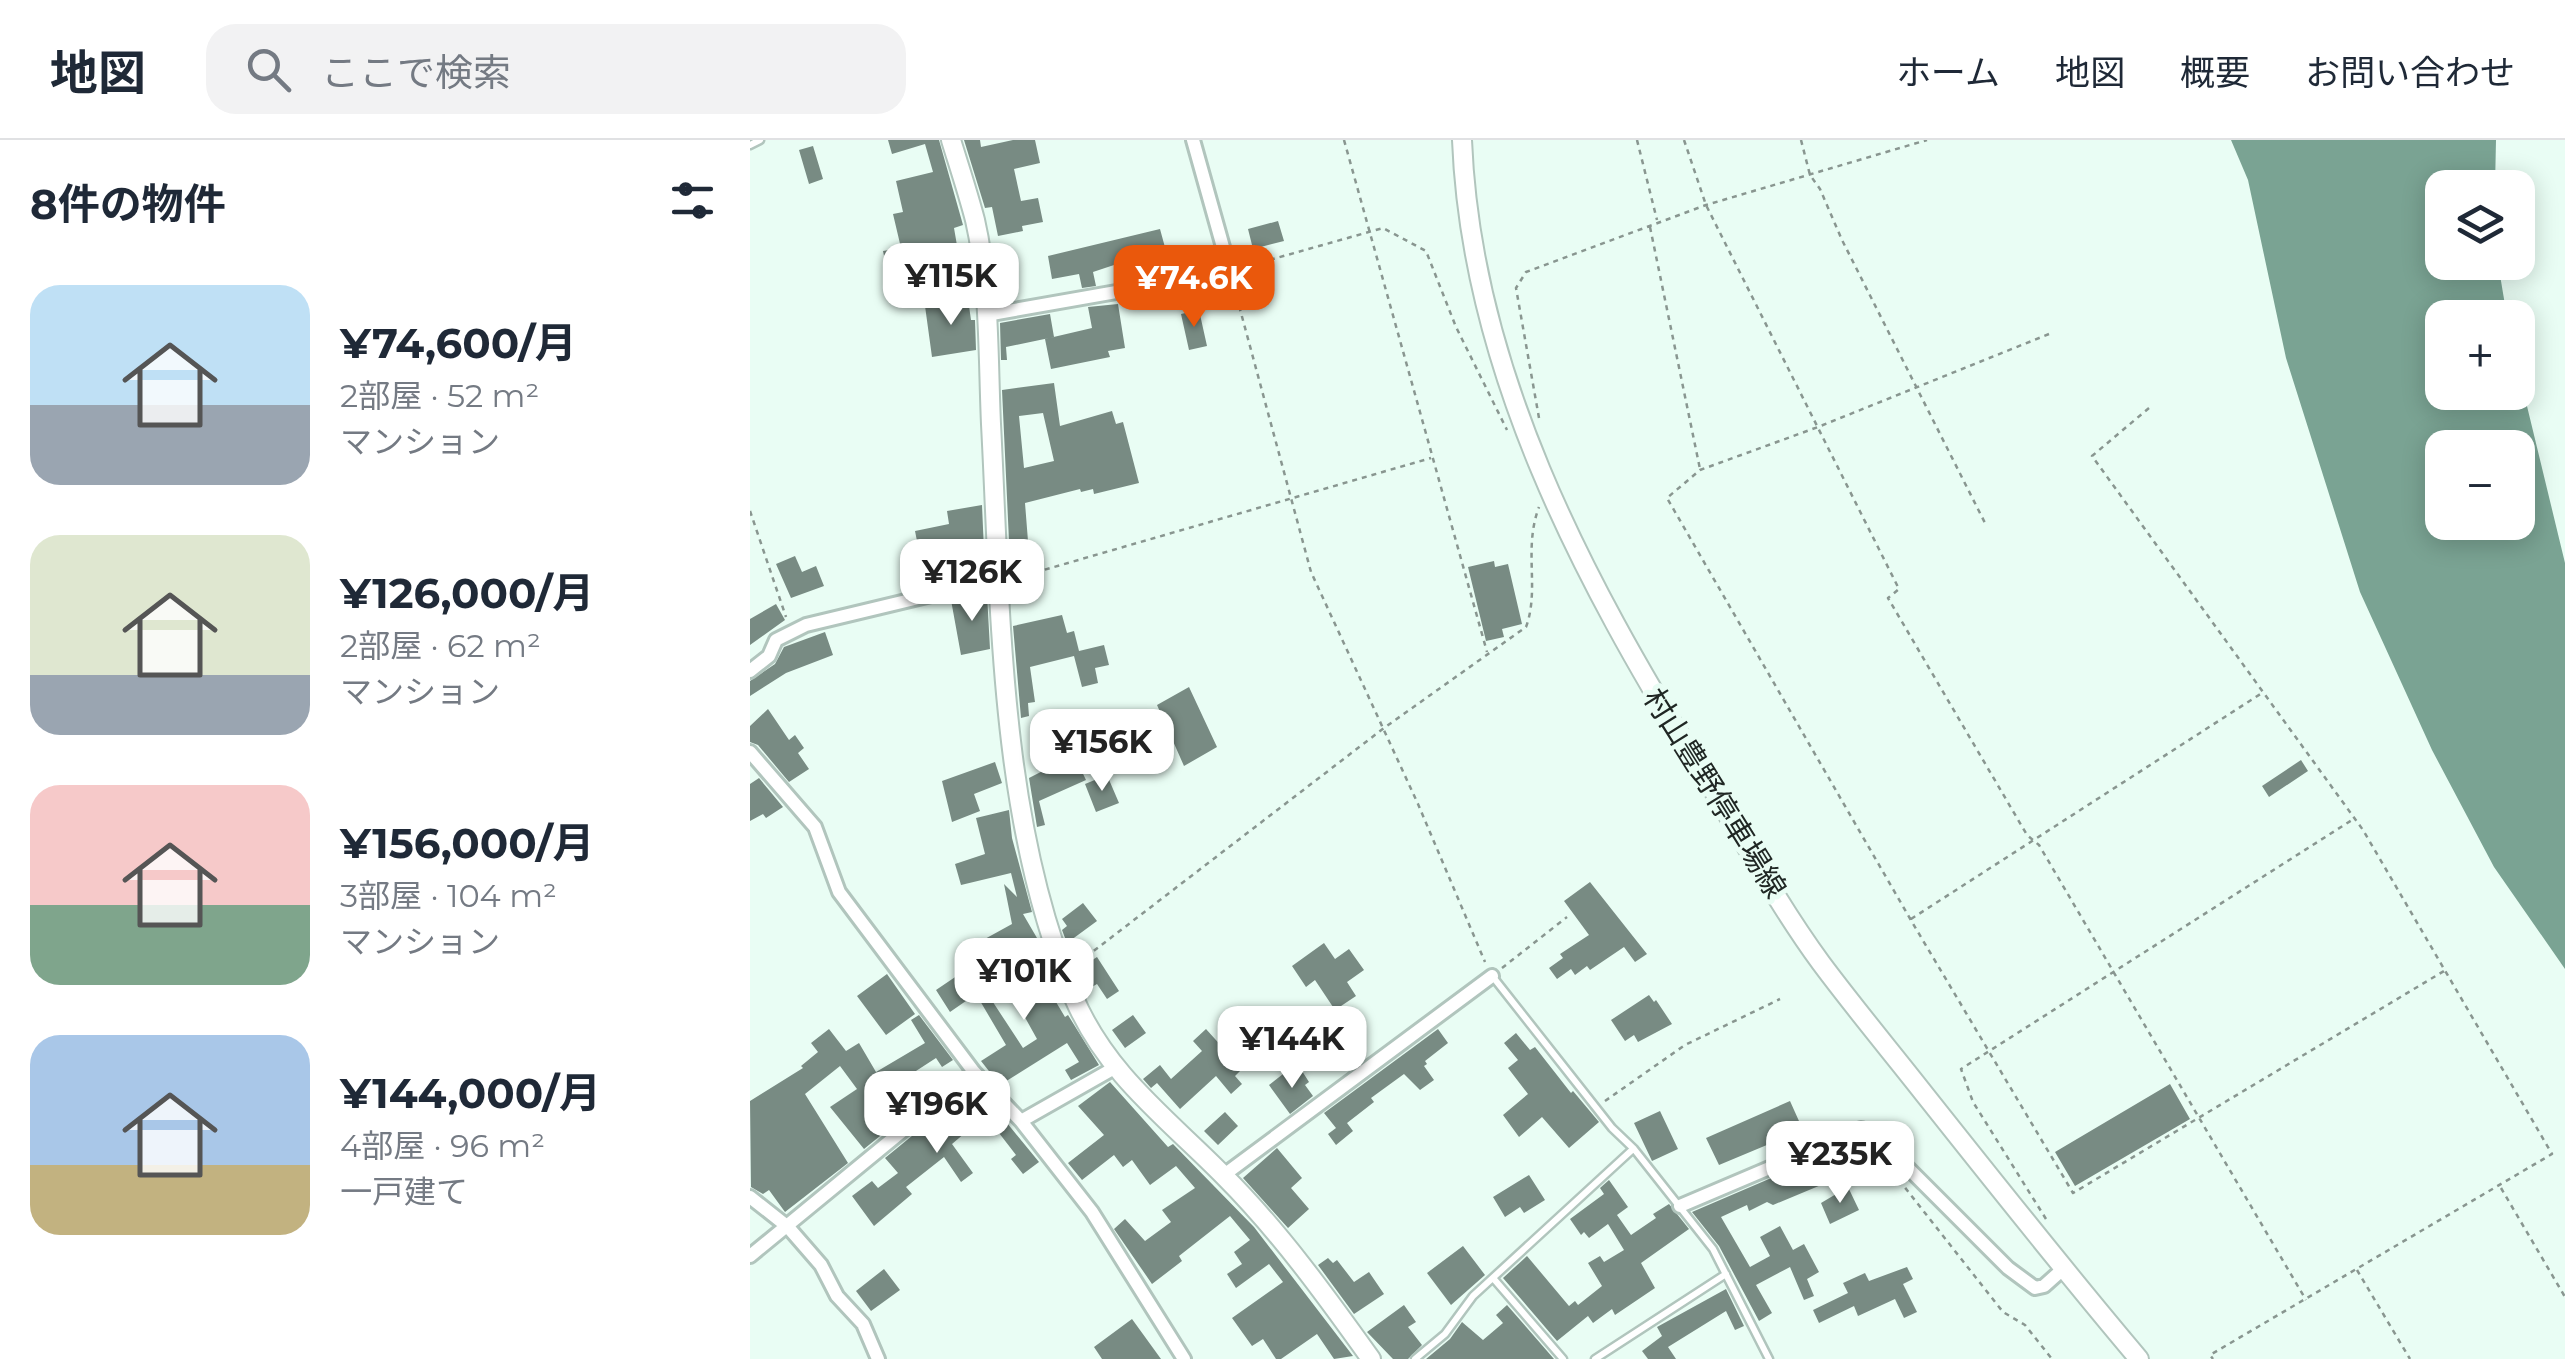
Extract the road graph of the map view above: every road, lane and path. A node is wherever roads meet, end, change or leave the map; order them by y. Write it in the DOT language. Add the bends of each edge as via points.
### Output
graph roads {
  1 [pos="760,140"];
  2 [pos="951,140"];
  3 [pos="1194,140"];
  4 [pos="1344,140"];
  5 [pos="1462,140"];
  6 [pos="1637,140"];
  7 [pos="1684,140"];
  8 [pos="1801,140"];
  9 [pos="1927,140"];
  10 [pos="1912,142"];
  11 [pos="750,145"];
  12 [pos="1810,175"];
  13 [pos="1706,205"];
  14 [pos="1657,222"];
  15 [pos="1650,225"];
  16 [pos="1368,231"];
  17 [pos="1230,272"];
  18 [pos="986,315"];
  19 [pos="2049,334"];
  20 [pos="1917,387"];
  21 [pos="2149,408"];
  22 [pos="1540,420"];
  23 [pos="1818,427"];
  24 [pos="1511,438"];
  25 [pos="1432,458"];
  26 [pos="1700,470"];
  27 [pos="1547,487"];
  28 [pos="1291,498"];
  29 [pos="750,511"];
  30 [pos="1985,523"];
  31 [pos="999,583"];
  32 [pos="791,633"];
  33 [pos="1488,653"];
  34 [pos="750,671"];
  35 [pos="2262,694"];
  36 [pos="1384,728"];
  37 [pos="750,752"];
  38 [pos="2353,819"];
  39 [pos="2033,840"];
  40 [pos="1567,917"];
  41 [pos="1910,919"];
  42 [pos="1065,972"];
  43 [pos="2114,972"];
  44 [pos="2444,972"];
  45 [pos="1492,976"];
  46 [pos="1780,999"];
  47 [pos="1989,1052"];
  48 [pos="1116,1067"];
  49 [pos="974,1072"];
  50 [pos="1595,1107"];
  51 [pos="2200,1120"];
  52 [pos="1021,1121"];
  53 [pos="1634,1149"];
  54 [pos="1224,1176"];
  55 [pos="1895,1176"];
  56 [pos="2500,1187"];
  57 [pos="750,1197"];
  58 [pos="1680,1206"];
  59 [pos="2048,1222"];
  60 [pos="788,1227"];
  61 [pos="750,1256"];
  62 [pos="2063,1269"];
  63 [pos="2357,1270"];
  64 [pos="1726,1274"];
  65 [pos="1493,1278"];
  66 [pos="2565,1297"];
  67 [pos="2306,1300"];
  68 [pos="878,1359"];
  69 [pos="1184,1359"];
  70 [pos="1371,1359"];
  71 [pos="1415,1359"];
  72 [pos="1564,1359"];
  73 [pos="1595,1359"];
  74 [pos="1770,1359"];
  75 [pos="2052,1359"];
  76 [pos="2139,1359"];
  77 [pos="2213,1359"];
  78 [pos="2410,1359"];
  1 -- 11 [label="lane"];
  2 -- 18 [label="main road" via="975,222"];
  3 -- 17 [label="street"];
  4 -- 16 [label="path"];
  5 -- 27 [label="main road, 村山豊野停車場線" via="1468,224 1491,327"];
  6 -- 14 [label="path"];
  7 -- 13 [label="path"];
  8 -- 12 [label="path"];
  9 -- 10 [label="path"];
  10 -- 12 [label="path"];
  12 -- 13 [label="path"];
  12 -- 20 [label="path"];
  13 -- 14 [label="path"];
  13 -- 23 [label="path"];
  14 -- 15 [label="path"];
  15 -- 22 [label="path" via="1526,272 1519,281"];
  15 -- 26 [label="path"];
  16 -- 17 [label="path"];
  16 -- 24 [label="path" via="1382,228 1426,251"];
  16 -- 25 [label="path"];
  17 -- 18 [label="street"];
  17 -- 28 [label="path"];
  18 -- 31 [label="main road"];
  19 -- 20 [label="path"];
  20 -- 23 [label="path"];
  20 -- 30 [label="path"];
  21 -- 35 [label="path" via="2092,456"];
  23 -- 26 [label="path"];
  23 -- 39 [label="path" via="1899,588 1888,598"];
  25 -- 28 [label="path"];
  25 -- 33 [label="path"];
  26 -- 41 [label="path" via="1667,504"];
  27 -- 33 [label="path" via="1532,532 1530,616"];
  27 -- 62 [label="main road, 村山豊野停車場線" via="1622,642 1820,961"];
  28 -- 31 [label="path"];
  28 -- 36 [label="path" via="1317,587"];
  29 -- 32 [label="path"];
  31 -- 32 [label="street"];
  31 -- 42 [label="main road" via="1026,843"];
  32 -- 34 [label="street" via="776,640"];
  33 -- 36 [label="path"];
  35 -- 38 [label="path"];
  35 -- 39 [label="path"];
  36 -- 42 [label="path"];
  36 -- 45 [label="path"];
  37 -- 49 [label="street" via="815,828 839,892"];
  38 -- 43 [label="path"];
  38 -- 44 [label="path"];
  39 -- 41 [label="path"];
  39 -- 43 [label="path"];
  40 -- 45 [label="path"];
  41 -- 47 [label="path"];
  42 -- 48 [label="main road"];
  43 -- 47 [label="path"];
  43 -- 51 [label="path"];
  44 -- 51 [label="path"];
  44 -- 56 [label="path" via="2552,1154"];
  45 -- 50 [label="lane"];
  45 -- 54 [label="street"];
  46 -- 50 [label="path" via="1685,1045"];
  47 -- 51 [label="path" via="2073,1193"];
  47 -- 59 [label="path" via="1961,1069 1972,1102"];
  48 -- 52 [label="street"];
  48 -- 54 [label="main road"];
  49 -- 52 [label="street"];
  49 -- 60 [label="street"];
  50 -- 53 [label="lane"];
  51 -- 67 [label="path"];
  52 -- 69 [label="street" via="1101,1226"];
  53 -- 58 [label="lane"];
  53 -- 65 [label="lane"];
  54 -- 70 [label="main road"];
  55 -- 75 [label="path" via="2003,1312 2025,1324"];
  56 -- 63 [label="path"];
  56 -- 66 [label="path"];
  57 -- 60 [label="street"];
  58 -- 62 [label="street" via="1861,1129 1874,1134 2035,1288"];
  58 -- 64 [label="lane"];
  60 -- 61 [label="street"];
  60 -- 68 [label="street" via="863,1324"];
  62 -- 76 [label="main road, 村山豊野停車場線"];
  63 -- 67 [label="path"];
  63 -- 78 [label="path"];
  64 -- 73 [label="lane"];
  64 -- 74 [label="lane"];
  65 -- 71 [label="lane"];
  65 -- 72 [label="lane"];
  67 -- 77 [label="path"];
}
